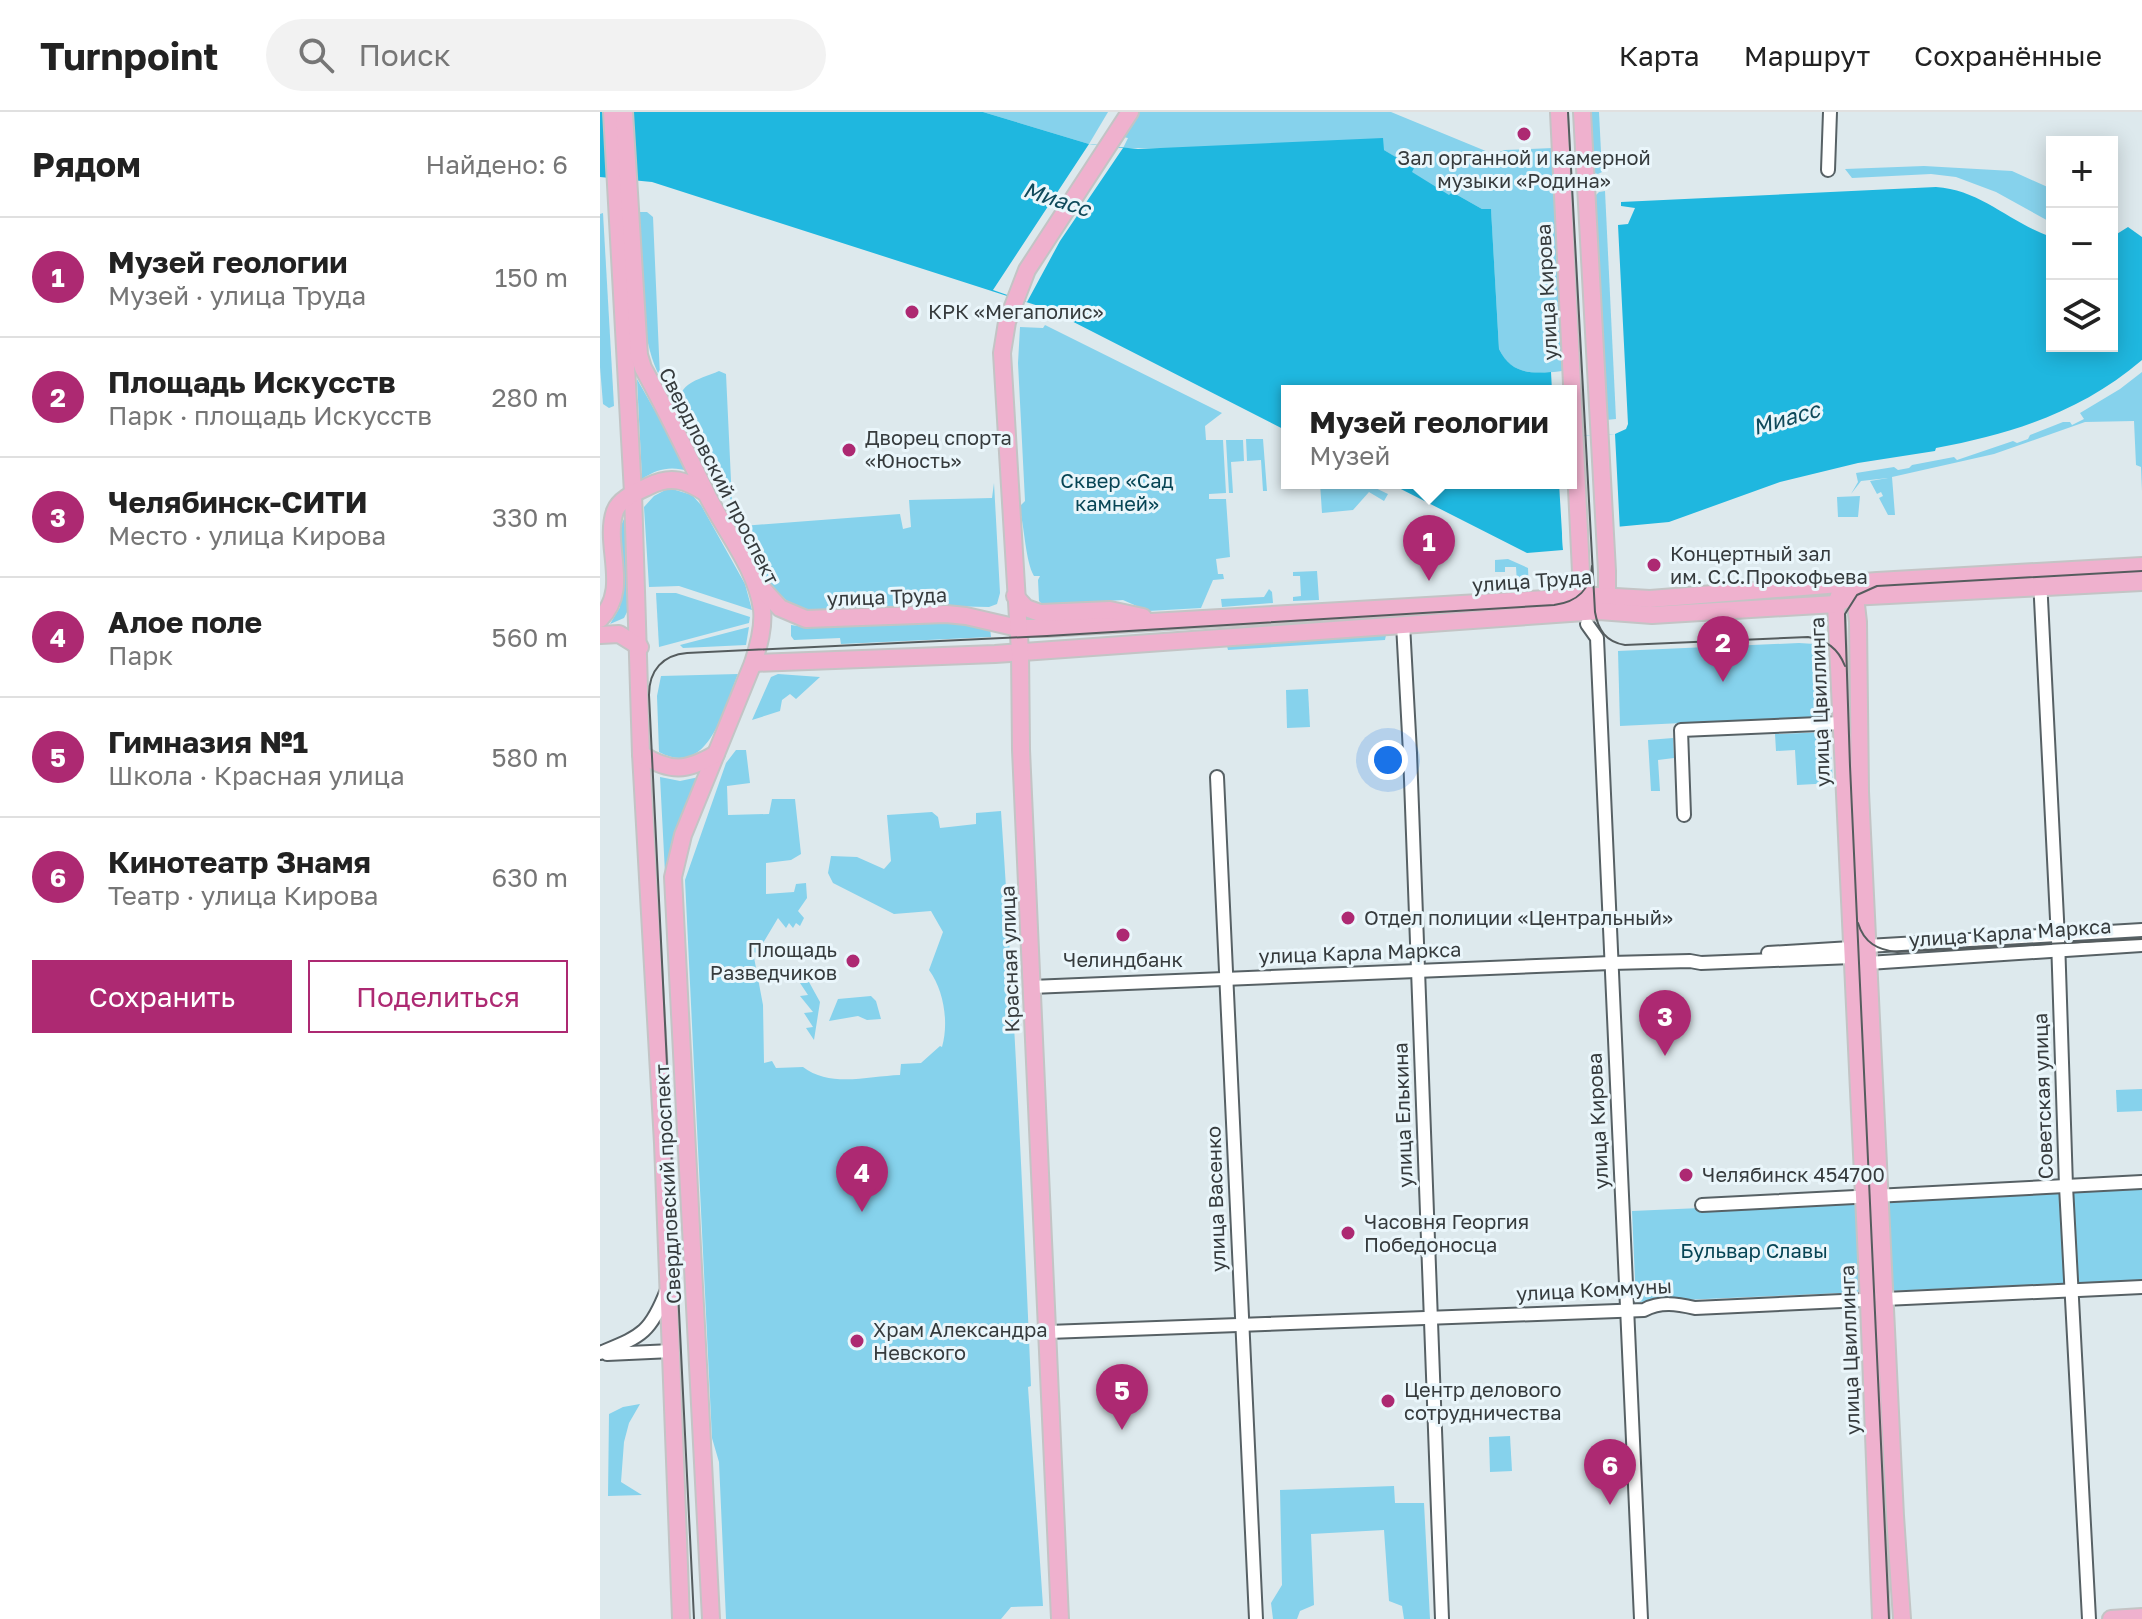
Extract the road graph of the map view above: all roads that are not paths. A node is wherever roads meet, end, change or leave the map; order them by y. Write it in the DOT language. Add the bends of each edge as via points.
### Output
graph roads {
  1 [pos="612,112"];
  2 [pos="624,112"];
  3 [pos="1130,112"];
  4 [pos="1559,112"];
  5 [pos="1582,112"];
  6 [pos="1830,112"];
  7 [pos="1828,170"];
  8 [pos="623,222"];
  9 [pos="1572,385"];
  10 [pos="1577,489"];
  11 [pos="633,493"];
  12 [pos="706,493"];
  13 [pos="2142,566"];
  14 [pos="752,576"];
  15 [pos="2040,579"];
  16 [pos="2142,582"];
  17 [pos="1843,595"];
  18 [pos="1015,596"];
  19 [pos="1607,596"];
  20 [pos="1592,611"];
  21 [pos="966,616"];
  22 [pos="602,617"];
  23 [pos="1402,617"];
  24 [pos="1157,621"];
  25 [pos="1018,628"];
  26 [pos="600,635"];
  27 [pos="640,647"];
  28 [pos="1020,652"];
  29 [pos="753,663"];
  30 [pos="1842,723"];
  31 [pos="641,754"];
  32 [pos="716,754"];
  33 [pos="1217,777"];
  34 [pos="1684,815"];
  35 [pos="2142,930"];
  36 [pos="2058,934"];
  37 [pos="2142,945"];
  38 [pos="2058,950"];
  39 [pos="1860,954"];
  40 [pos="1611,963"];
  41 [pos="1418,970"];
  42 [pos="1228,978"];
  43 [pos="1031,987"];
  44 [pos="2142,1182"];
  45 [pos="2066,1186"];
  46 [pos="1872,1195"];
  47 [pos="1702,1205"];
  48 [pos="668,1287"];
  49 [pos="2142,1287"];
  50 [pos="2072,1291"];
  51 [pos="1877,1301"];
  52 [pos="1627,1311"];
  53 [pos="1431,1317"];
  54 [pos="1241,1326"];
  55 [pos="1048,1332"];
  56 [pos="697,1350"];
  57 [pos="672,1351"];
  58 [pos="600,1353"];
  59 [pos="680,1617"];
  60 [pos="1061,1617"];
  61 [pos="2142,1617"];
  62 [pos="711,1619"];
  63 [pos="1256,1619"];
  64 [pos="1442,1619"];
  65 [pos="1641,1619"];
  66 [pos="1881,1619"];
  67 [pos="1902,1619"];
  68 [pos="2089,1619"];
  69 [pos="2111,1619"];
  1 -- 8 [label="main road, Свердловский проспект"];
  2 -- 8 [label="main road, Свердловский проспект"];
  3 -- 18 [label="main road, Красная улица" via="1038,252 1005,333 1002,362"];
  4 -- 9 [label="main road, улица Кирова"];
  5 -- 19 [label="main road"];
  6 -- 7 [label="street"];
  8 -- 11 [label="main road, Свердловский проспект"];
  8 -- 12 [label="main road, Свердловский проспект" via="639,355"];
  10 -- 20 [label="main road, улица Кирова" via="1584,591"];
  11 -- 12 [label="main road" via="671,478"];
  11 -- 22 [label="main road" via="615,510 615,593"];
  11 -- 27 [label="main road, Свердловский проспект"];
  12 -- 14 [label="main road, Свердловский проспект"];
  13 -- 15 [label="main road, улица Труда"];
  14 -- 21 [label="main road, улица Труда" via="780,608 806,619"];
  14 -- 29 [label="main road, Свердловский проспект" via="762,623"];
  15 -- 16 [label="main road, улица Труда"];
  15 -- 17 [label="main road, улица Труда"];
  15 -- 36 [label="street, Советская улица"];
  17 -- 19 [label="main road, улица Труда"];
  17 -- 20 [label="main road, улица Труда" via="1652,615"];
  17 -- 30 [label="main road, улица Цвиллинга"];
  17 -- 39 [label="main road, улица Цвиллинга" via="1856,605 1858,622"];
  18 -- 21 [label="main road" via="1001,615"];
  18 -- 24 [label="main road" via="1040,613 1110,610"];
  18 -- 25 [label="main road, Красная улица"];
  19 -- 20 [label="main road, улица Труда"];
  20 -- 23 [label="main road, улица Труда"];
  20 -- 40 [label="street, улица Кирова"];
  21 -- 25 [label="main road, улица Труда"];
  23 -- 24 [label="main road, улица Труда" via="1386,607"];
  23 -- 28 [label="main road, улица Труда" via="1388,628"];
  23 -- 41 [label="street, улица Елькина"];
  24 -- 25 [label="main road, улица Труда"];
  25 -- 28 [label="main road, Красная улица"];
  26 -- 27 [label="main road" via="619,634"];
  27 -- 31 [label="main road, Свердловский проспект"];
  28 -- 29 [label="main road, улица Труда"];
  28 -- 43 [label="main road, Красная улица"];
  29 -- 32 [label="main road, Свердловский проспект"];
  30 -- 34 [label="street" via="1681,730"];
  30 -- 39 [label="main road, улица Цвиллинга"];
  31 -- 32 [label="main road" via="680,768"];
  31 -- 48 [label="main road, Свердловский проспект"];
  32 -- 56 [label="main road, Свердловский проспект" via="679,847 673,877"];
  33 -- 42 [label="street, улица Васенко"];
  35 -- 36 [label="street, улица Карла Маркса"];
  36 -- 38 [label="street, Советская улица"];
  36 -- 39 [label="street, улица Карла Маркса"];
  37 -- 38 [label="street, улица Карла Маркса"];
  38 -- 39 [label="street, улица Карла Маркса"];
  38 -- 45 [label="street, Советская улица"];
  39 -- 40 [label="street, улица Карла Маркса"];
  39 -- 46 [label="main road, улица Цвиллинга"];
  40 -- 41 [label="street, улица Карла Маркса"];
  40 -- 52 [label="street, улица Кирова"];
  41 -- 42 [label="street, улица Карла Маркса"];
  41 -- 53 [label="street, улица Елькина"];
  42 -- 43 [label="street, улица Карла Маркса"];
  42 -- 54 [label="street, улица Васенко"];
  43 -- 55 [label="main road, Красная улица"];
  44 -- 45 [label="street"];
  45 -- 46 [label="street"];
  45 -- 50 [label="street, Советская улица"];
  46 -- 47 [label="street"];
  46 -- 51 [label="main road, улица Цвиллинга"];
  48 -- 57 [label="main road, Свердловский проспект"];
  48 -- 58 [label="street" via="660,1310 637,1338"];
  49 -- 50 [label="street, улица Коммуны"];
  50 -- 51 [label="street, улица Коммуны"];
  50 -- 68 [label="street, Советская улица"];
  51 -- 52 [label="street, улица Коммуны" via="1695,1308 1674,1303"];
  51 -- 66 [label="main road, улица Цвиллинга"];
  51 -- 67 [label="main road, улица Цвиллинга"];
  52 -- 53 [label="street, улица Коммуны"];
  52 -- 65 [label="street, улица Кирова"];
  53 -- 54 [label="street, улица Коммуны"];
  53 -- 64 [label="street, улица Елькина"];
  54 -- 55 [label="street, улица Коммуны"];
  54 -- 63 [label="street, улица Васенко"];
  55 -- 60 [label="main road, Красная улица"];
  56 -- 57 [label="main road"];
  56 -- 62 [label="main road, Свердловский проспект"];
  57 -- 58 [label="street"];
  57 -- 59 [label="main road, Свердловский проспект"];
  61 -- 69 [label="main road"];
}
